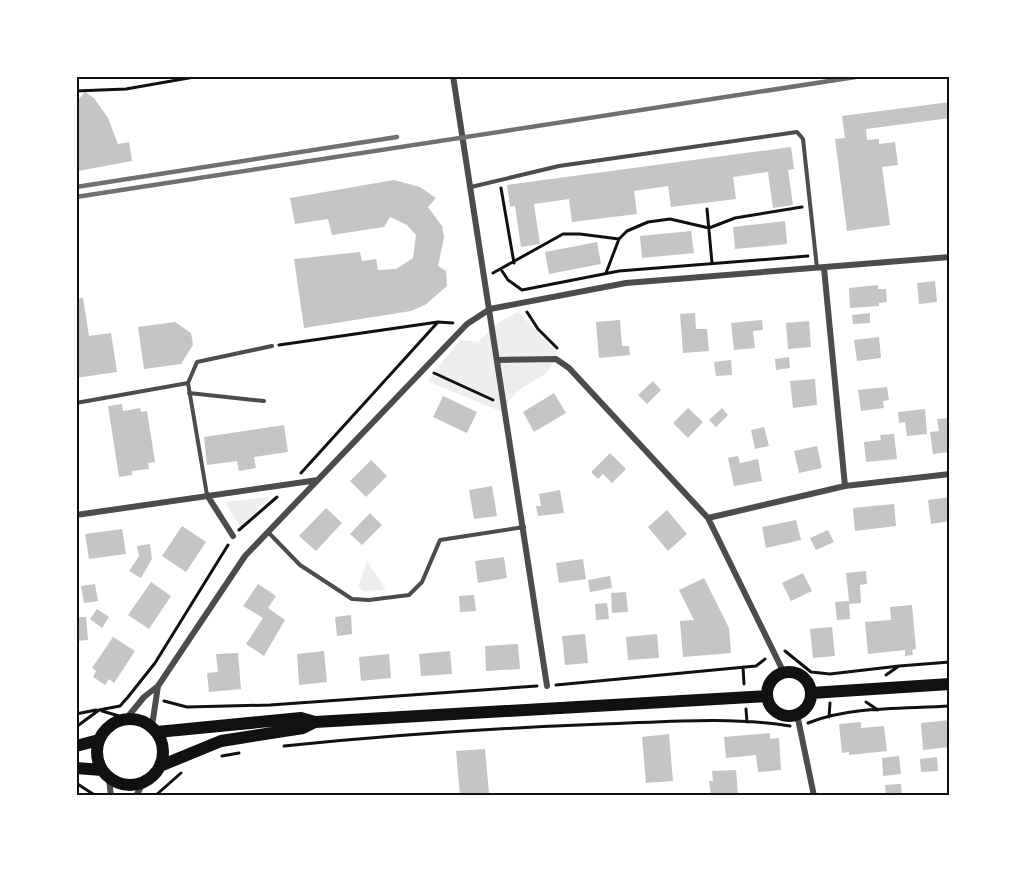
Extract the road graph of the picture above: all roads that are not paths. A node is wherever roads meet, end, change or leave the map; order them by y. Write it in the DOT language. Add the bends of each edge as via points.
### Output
graph roads {
  1 [pos="453,76"];
  2 [pos="471,187"];
  3 [pos="950,257"];
  4 [pos="820,268"];
  5 [pos="490,309"];
  6 [pos="272,346"];
  7 [pos="497,360"];
  8 [pos="188,383"];
  9 [pos="189,393"];
  10 [pos="264,401"];
  11 [pos="76,403"];
  12 [pos="950,474"];
  13 [pos="318,480"];
  14 [pos="845,486"];
  15 [pos="207,495"];
  16 [pos="76,515"];
  17 [pos="708,518"];
  18 [pos="524,527"];
  19 [pos="268,532"];
  20 [pos="233,536"];
  21 [pos="784,673"];
  22 [pos="950,684"];
  23 [pos="158,686"];
  24 [pos="547,686"];
  25 [pos="811,693"];
  26 [pos="767,696"];
  27 [pos="126,719"];
  28 [pos="797,721"];
  29 [pos="315,722"];
  30 [pos="154,729"];
  31 [pos="99,740"];
  32 [pos="76,746"];
  33 [pos="160,766"];
  34 [pos="76,768"];
  35 [pos="106,774"];
  36 [pos="143,783"];
  37 [pos="111,795"];
  38 [pos="136,795"];
  39 [pos="814,795"];
  1 -- 2 [label="street"];
  2 -- 4 [label="lane" via="559,166 797,132 803,139"];
  2 -- 5 [label="street"];
  3 -- 4 [label="street"];
  4 -- 5 [label="street" via="626,283"];
  4 -- 14 [label="street"];
  5 -- 7 [label="street"];
  5 -- 13 [label="street" via="467,324"];
  6 -- 8 [label="lane" via="197,362"];
  7 -- 17 [label="street" via="556,359 569,368"];
  7 -- 18 [label="street"];
  8 -- 9 [label="lane"];
  8 -- 11 [label="lane"];
  9 -- 10 [label="lane"];
  9 -- 15 [label="lane"];
  12 -- 14 [label="street"];
  13 -- 15 [label="street"];
  13 -- 19 [label="street"];
  14 -- 17 [label="street"];
  15 -- 16 [label="street"];
  15 -- 20 [label="street"];
  17 -- 21 [label="street"];
  18 -- 19 [label="lane" via="440,540 422,582 409,595 369,600 352,599 300,565"];
  18 -- 24 [label="street"];
  19 -- 23 [label="street" via="245,556"];
  21 -- 25 [label="main road" via="802,676"];
  21 -- 26 [label="main road" via="771,682"];
  22 -- 25 [label="main road"];
  23 -- 27 [label="street"];
  23 -- 30 [label="street"];
  25 -- 28 [label="main road"];
  26 -- 28 [label="main road" via="777,712"];
  26 -- 29 [label="main road"];
  27 -- 30 [label="main road" via="137,719"];
  27 -- 31 [label="main road" via="109,725"];
  28 -- 39 [label="street"];
  29 -- 30 [label="main road" via="301,718"];
  29 -- 33 [label="main road" via="303,728 221,741"];
  30 -- 33 [label="main road" via="163,752"];
  31 -- 32 [label="main road"];
  31 -- 35 [label="main road" via="97,760"];
  33 -- 36 [label="main road"];
  34 -- 35 [label="main road"];
  35 -- 36 [label="main road" via="125,785"];
  35 -- 37 [label="street"];
  36 -- 38 [label="street"];
}
